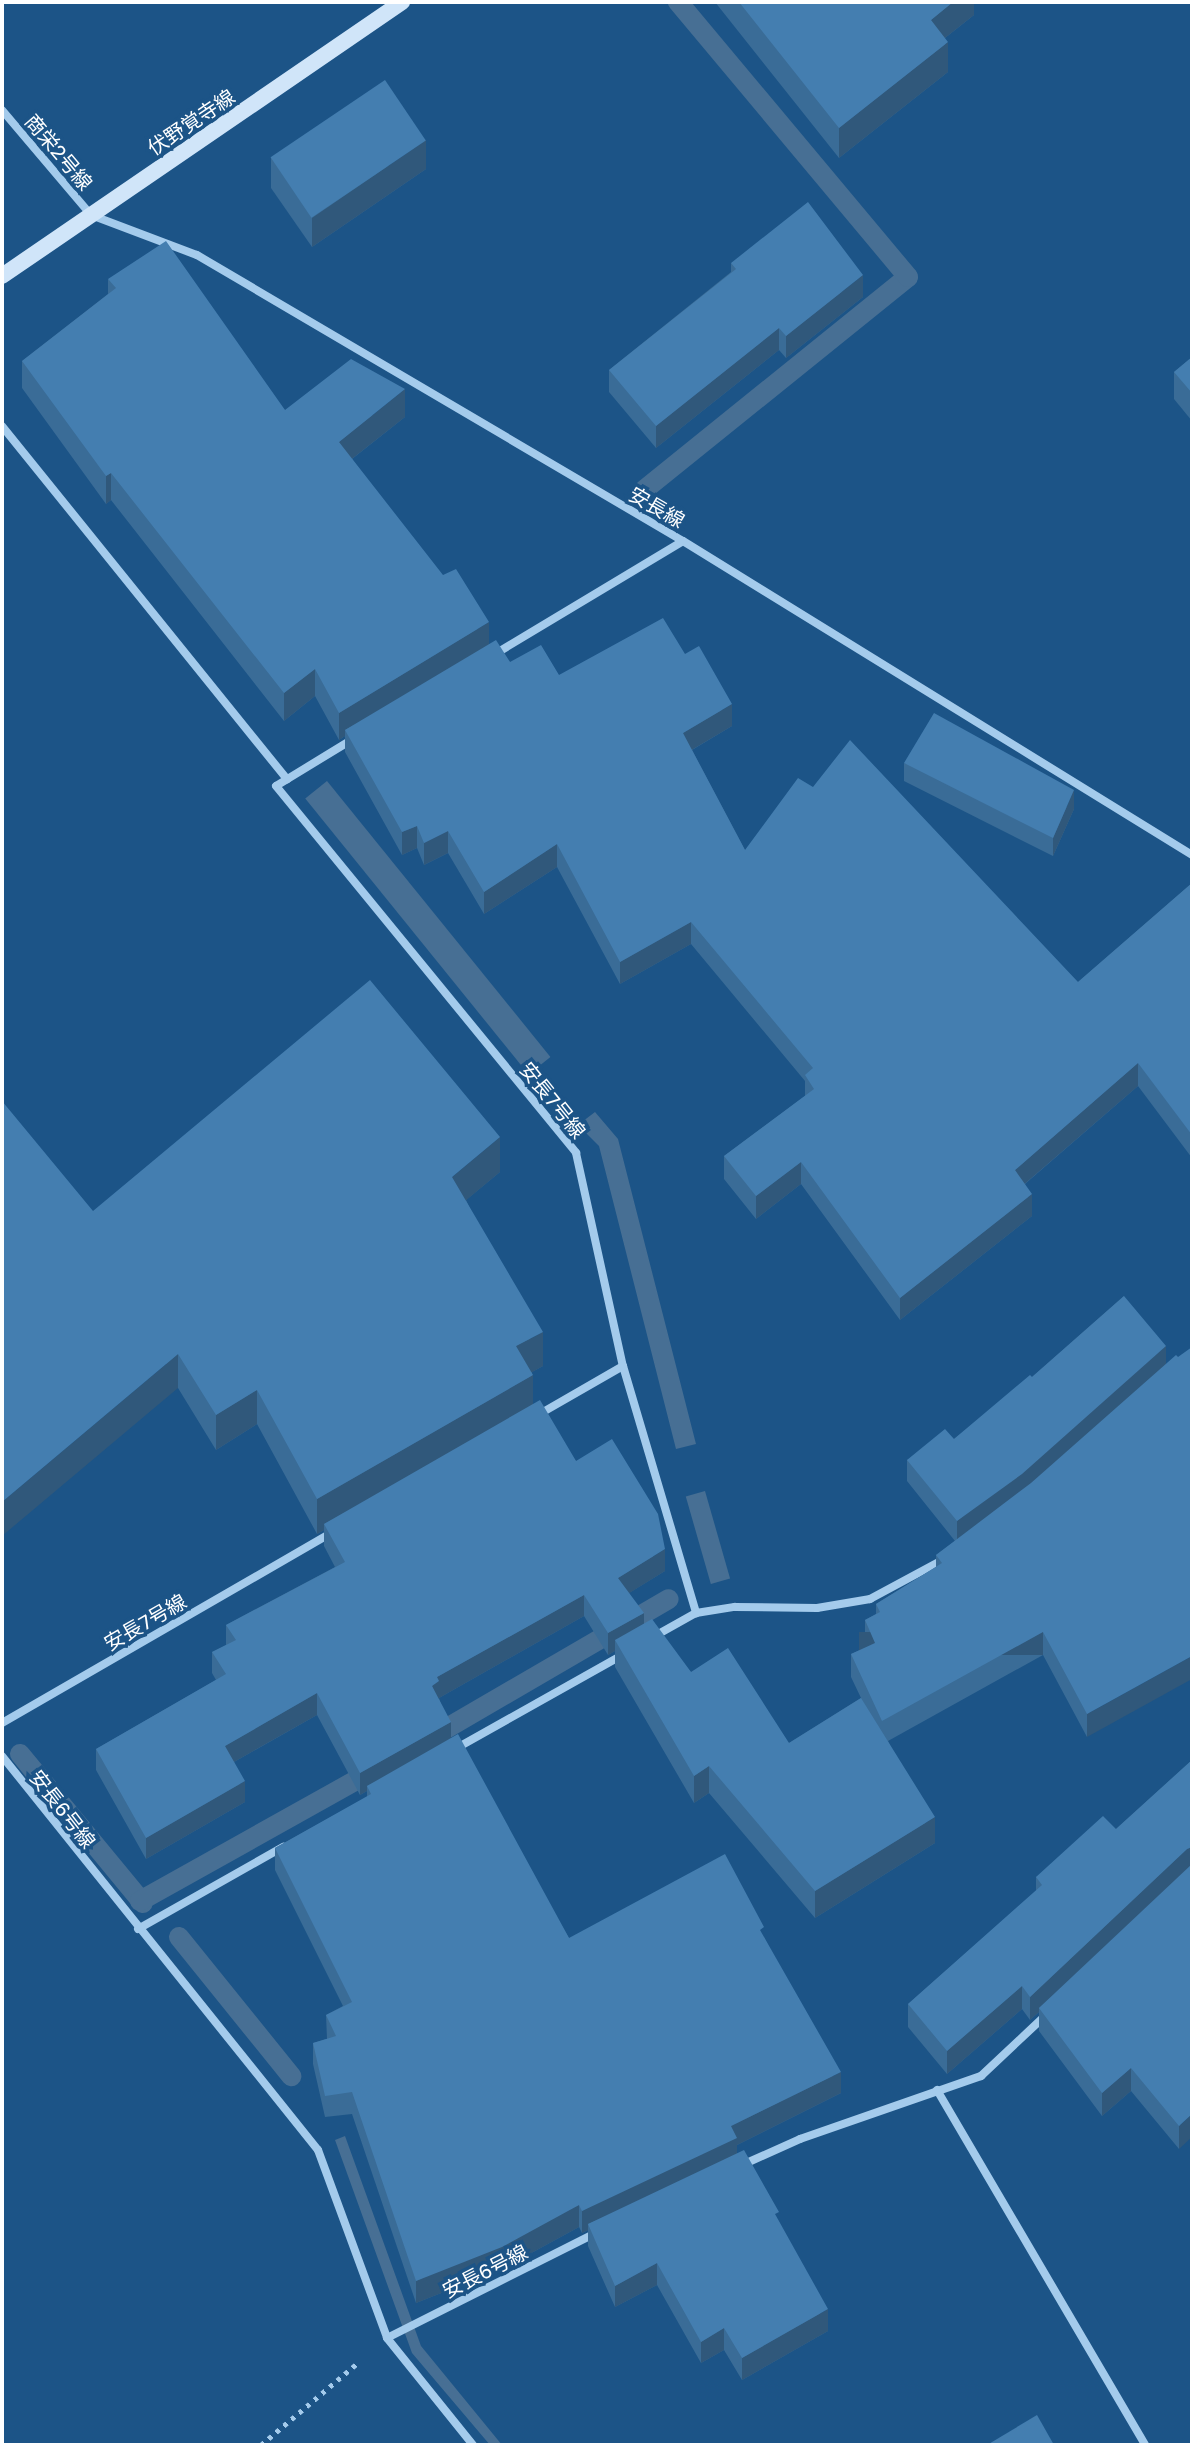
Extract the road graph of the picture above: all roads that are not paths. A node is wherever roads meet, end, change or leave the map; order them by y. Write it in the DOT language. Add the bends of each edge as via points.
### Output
graph roads {
  1 [pos="402,2"];
  2 [pos="2,110"];
  3 [pos="91,215"];
  4 [pos="2,276"];
  5 [pos="2,426"];
  6 [pos="683,541"];
  7 [pos="492,656"];
  8 [pos="369,730"];
  9 [pos="287,779"];
  10 [pos="1192,855"];
  11 [pos="623,1366"];
  12 [pos="526,1421"];
  13 [pos="333,1532"];
  14 [pos="956,1551"];
  15 [pos="696,1613"];
  16 [pos="642,1644"];
  17 [pos="628,1651"];
  18 [pos="2,1723"];
  19 [pos="451,1752"];
  20 [pos="2,1756"];
  21 [pos="288,1844"];
  22 [pos="138,1929"];
  23 [pos="1048,2013"];
  24 [pos="937,2090"];
  25 [pos="732,2169"];
  26 [pos="608,2227"];
  27 [pos="387,2338"];
  28 [pos="473,2445"];
  29 [pos="1145,2445"];
  1 -- 3 [label="main road, 伏野覚寺線"];
  2 -- 3 [label="street, 商栄2号線"];
  3 -- 4 [label="main road, 伏野覚寺線"];
  3 -- 6 [label="street, 安長線" via="197,255"];
  5 -- 9 [label="street"];
  6 -- 7 [label="street"];
  6 -- 10 [label="street, 安長線"];
  8 -- 9 [label="street"];
  9 -- 11 [label="street, 安長7号線" via="276,786 576,1153"];
  11 -- 12 [label="street"];
  11 -- 15 [label="street"];
  13 -- 18 [label="street, 安長7号線"];
  14 -- 15 [label="street" via="870,1599 817,1608 735,1607"];
  15 -- 16 [label="street"];
  17 -- 19 [label="street"];
  20 -- 22 [label="street, 安長6号線"];
  21 -- 22 [label="street"];
  22 -- 27 [label="street, 安長6号線" via="318,2150"];
  23 -- 24 [label="street" via="981,2076"];
  24 -- 25 [label="street"];
  24 -- 29 [label="street"];
  26 -- 27 [label="street, 安長6号線"];
  27 -- 28 [label="street"];
}
